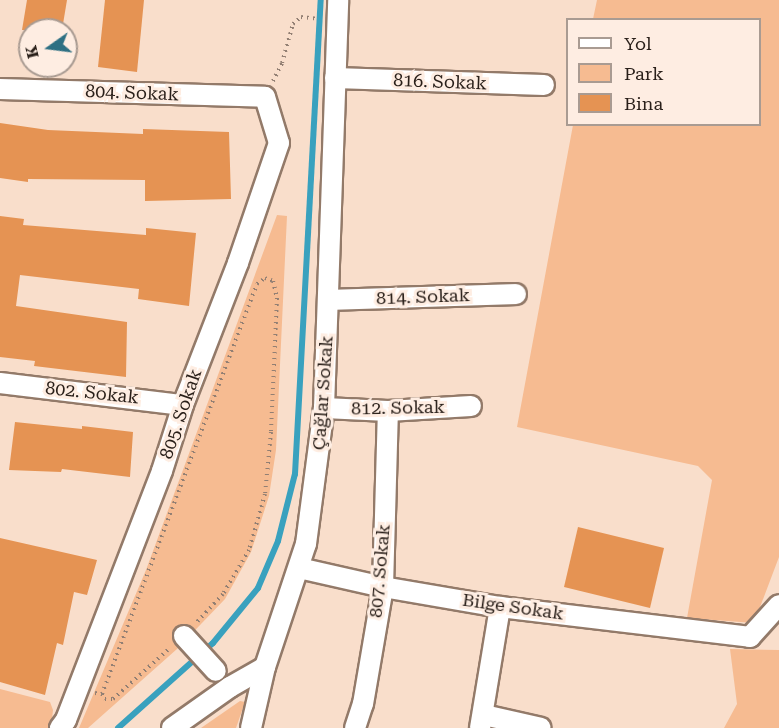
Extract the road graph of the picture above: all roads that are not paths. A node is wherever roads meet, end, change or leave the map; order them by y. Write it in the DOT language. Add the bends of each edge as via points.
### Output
graph roads {
  1 [pos="338,0"];
  2 [pos="335,78"];
  3 [pos="544,85"];
  4 [pos="0,89"];
  5 [pos="265,97"];
  6 [pos="516,294"];
  7 [pos="329,300"];
  8 [pos="0,383"];
  9 [pos="183,405"];
  10 [pos="471,406"];
  11 [pos="324,408"];
  12 [pos="388,411"];
  13 [pos="299,568"];
  14 [pos="382,586"];
  15 [pos="779,605"];
  16 [pos="500,607"];
  17 [pos="184,636"];
  18 [pos="265,668"];
  19 [pos="216,671"];
  20 [pos="482,721"];
  21 [pos="60,728"];
  22 [pos="172,728"];
  23 [pos="251,728"];
  24 [pos="356,728"];
  25 [pos="541,728"];
  1 -- 2 [label="street, Çağlar Sokak"];
  2 -- 3 [label="street, 816. Sokak"];
  2 -- 7 [label="street, Çağlar Sokak"];
  4 -- 5 [label="street, 804. Sokak"];
  5 -- 9 [label="street, 805. Sokak" via="279,143"];
  6 -- 7 [label="street, 814. Sokak"];
  7 -- 11 [label="street, Çağlar Sokak"];
  8 -- 9 [label="street, 802. Sokak"];
  9 -- 21 [label="street, 805. Sokak" via="162,471"];
  10 -- 12 [label="street, 812. Sokak"];
  11 -- 12 [label="street, 812. Sokak"];
  11 -- 13 [label="street, Çağlar Sokak" via="313,503"];
  12 -- 14 [label="street, 807. Sokak"];
  13 -- 14 [label="street, Bilge Sokak"];
  13 -- 18 [label="street, Çağlar Sokak"];
  14 -- 16 [label="street, Bilge Sokak"];
  14 -- 24 [label="street, 807. Sokak"];
  15 -- 16 [label="street, Bilge Sokak" via="750,637"];
  16 -- 20 [label="street"];
  17 -- 19 [label="street"];
  18 -- 22 [label="street" via="230,687"];
  18 -- 23 [label="street, Çağlar Sokak"];
  20 -- 25 [label="street"];
}
